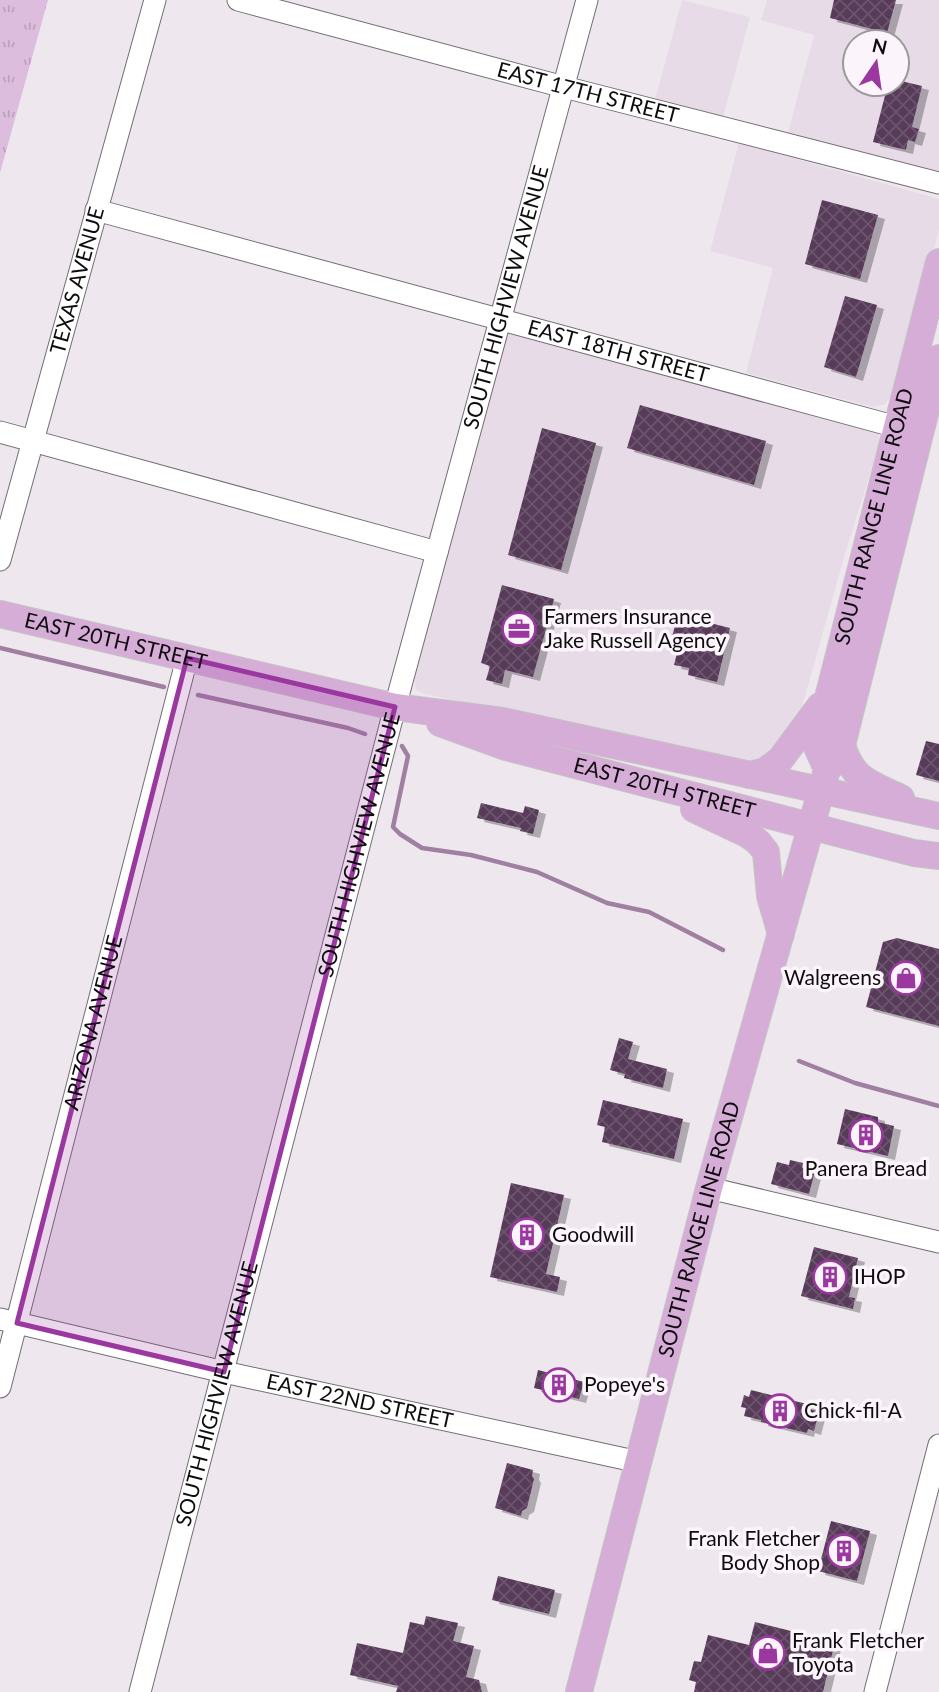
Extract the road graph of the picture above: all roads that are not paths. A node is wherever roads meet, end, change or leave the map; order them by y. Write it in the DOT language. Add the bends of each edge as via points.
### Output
graph roads {
  1 [pos="155,0"];
  2 [pos="238,0"];
  3 [pos="587,0"];
  4 [pos="564,87"];
  5 [pos="939,183"];
  6 [pos="96,210"];
  7 [pos="939,262"];
  8 [pos="500,319"];
  9 [pos="939,358"];
  10 [pos="897,427"];
  11 [pos="0,432"];
  12 [pos="32,441"];
  13 [pos="437,552"];
  14 [pos="0,560"];
  15 [pos="0,614"];
  16 [pos="187,658"];
  17 [pos="827,696"];
  18 [pos="396,707"];
  19 [pos="842,745"];
  20 [pos="749,775"];
  21 [pos="824,780"];
  22 [pos="674,791"];
  23 [pos="936,816"];
  24 [pos="812,827"];
  25 [pos="939,856"];
  26 [pos="781,934"];
  27 [pos="709,1188"];
  28 [pos="939,1242"];
  29 [pos="9,1322"];
  30 [pos="224,1372"];
  31 [pos="0,1387"];
  32 [pos="939,1445"];
  33 [pos="639,1462"];
  34 [pos="140,1692"];
  35 [pos="579,1692"];
  36 [pos="875,1692"];
  1 -- 6 [label="street, TEXAS AVENUE"];
  2 -- 4 [label="street, EAST 17TH STREET"];
  3 -- 4 [label="street, SOUTH HIGHVIEW AVENUE"];
  4 -- 5 [label="street, EAST 17TH STREET"];
  4 -- 8 [label="street, SOUTH HIGHVIEW AVENUE"];
  6 -- 8 [label="street, EAST 18TH STREET"];
  6 -- 12 [label="street, TEXAS AVENUE"];
  7 -- 10 [label="main road, SOUTH RANGE LINE ROAD"];
  8 -- 10 [label="street, EAST 18TH STREET"];
  8 -- 13 [label="street, SOUTH HIGHVIEW AVENUE"];
  9 -- 19 [label="main road, SOUTH RANGE LINE ROAD"];
  10 -- 17 [label="main road, SOUTH RANGE LINE ROAD"];
  11 -- 12 [label="street"];
  12 -- 13 [label="street"];
  12 -- 14 [label="street, TEXAS AVENUE"];
  13 -- 18 [label="street, SOUTH HIGHVIEW AVENUE"];
  15 -- 16 [label="main road, EAST 20TH STREET"];
  16 -- 18 [label="main road, EAST 20TH STREET"];
  16 -- 29 [label="street, ARIZONA AVENUE"];
  17 -- 20 [label="main road" via="780,760"];
  17 -- 21 [label="main road, SOUTH RANGE LINE ROAD" via="816,746"];
  18 -- 20 [label="main road, EAST 20TH STREET" via="503,721"];
  18 -- 22 [label="main road, EAST 20TH STREET" via="506,747"];
  18 -- 30 [label="street, SOUTH HIGHVIEW AVENUE"];
  19 -- 21 [label="main road, SOUTH RANGE LINE ROAD"];
  19 -- 23 [label="main road" via="859,777"];
  20 -- 21 [label="main road, EAST 20TH STREET"];
  21 -- 23 [label="main road, EAST 20TH STREET"];
  21 -- 24 [label="main road, SOUTH RANGE LINE ROAD"];
  22 -- 24 [label="main road, EAST 20TH STREET"];
  22 -- 26 [label="main road" via="697,812 747,834 766,852 770,896"];
  24 -- 25 [label="main road, EAST 20TH STREET"];
  24 -- 26 [label="main road, SOUTH RANGE LINE ROAD"];
  26 -- 27 [label="main road, SOUTH RANGE LINE ROAD"];
  27 -- 28 [label="street"];
  27 -- 33 [label="main road, SOUTH RANGE LINE ROAD"];
  29 -- 30 [label="street, EAST 22ND STREET"];
  29 -- 31 [label="street, ARIZONA AVENUE"];
  30 -- 33 [label="street, EAST 22ND STREET"];
  30 -- 34 [label="street, SOUTH HIGHVIEW AVENUE"];
  32 -- 36 [label="street"];
  33 -- 35 [label="main road, SOUTH RANGE LINE ROAD"];
}
